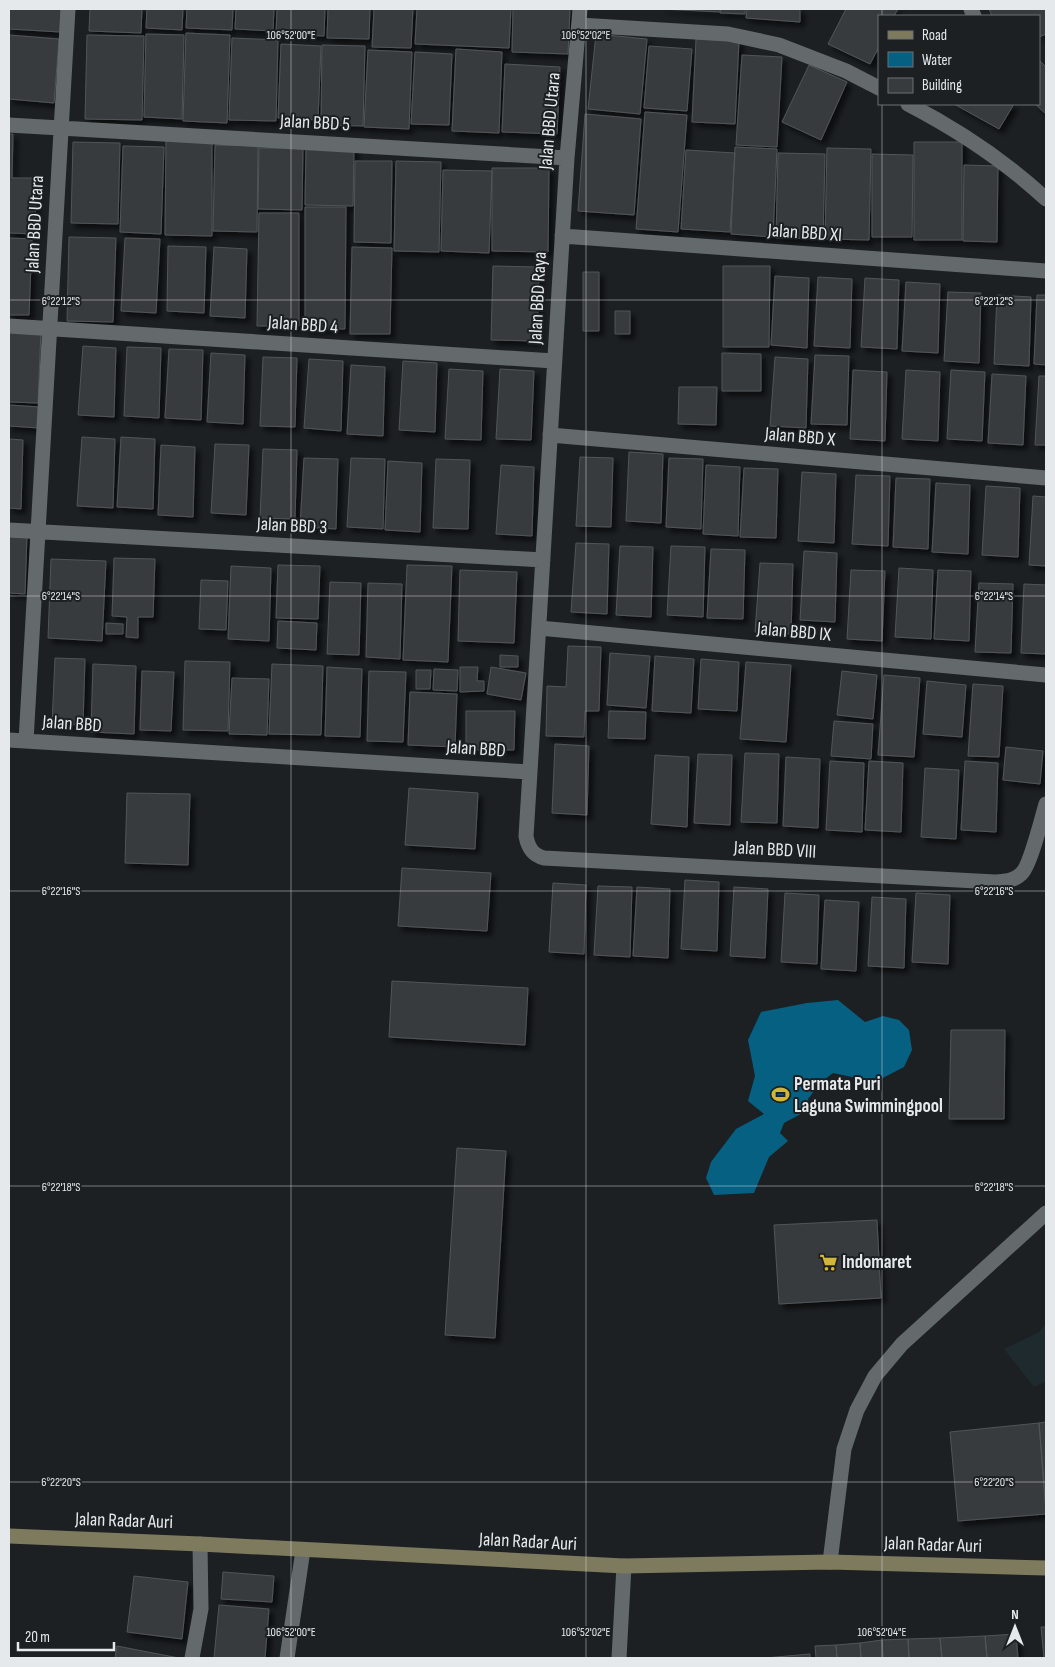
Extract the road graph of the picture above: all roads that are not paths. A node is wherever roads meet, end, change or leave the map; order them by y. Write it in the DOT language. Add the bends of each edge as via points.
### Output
graph roads {
  1 [pos="68,9"];
  2 [pos="580,9"];
  3 [pos="579,25"];
  4 [pos="878,87"];
  5 [pos="910,105"];
  6 [pos="9,125"];
  7 [pos="61,129"];
  8 [pos="567,158"];
  9 [pos="1046,199"];
  10 [pos="562,236"];
  11 [pos="1046,271"];
  12 [pos="9,326"];
  13 [pos="50,328"];
  14 [pos="554,362"];
  15 [pos="550,435"];
  16 [pos="1046,478"];
  17 [pos="9,530"];
  18 [pos="38,532"];
  19 [pos="543,560"];
  20 [pos="539,628"];
  21 [pos="1046,675"];
  22 [pos="9,740"];
  23 [pos="26,741"];
  24 [pos="530,772"];
  25 [pos="1046,804"];
  26 [pos="1046,1212"];
  27 [pos="9,1536"];
  28 [pos="200,1544"];
  29 [pos="303,1550"];
  30 [pos="830,1562"];
  31 [pos="624,1566"];
  32 [pos="1046,1568"];
  33 [pos="192,1658"];
  34 [pos="287,1658"];
  35 [pos="619,1658"];
  1 -- 7 [label="street, Jalan BBD Utara"];
  2 -- 3 [label="street, Jalan BBD Utara"];
  3 -- 4 [label="street" via="728,34 779,45 846,71"];
  3 -- 8 [label="street, Jalan BBD Utara"];
  5 -- 9 [label="street" via="1005,163"];
  6 -- 7 [label="street, Jalan BBD 5"];
  7 -- 8 [label="street, Jalan BBD 5"];
  7 -- 13 [label="street, Jalan BBD Utara"];
  8 -- 10 [label="street, Jalan BBD Utara"];
  10 -- 11 [label="street, Jalan BBD XI"];
  10 -- 14 [label="street, Jalan BBD Raya"];
  12 -- 13 [label="street, Jalan BBD 4"];
  13 -- 14 [label="street, Jalan BBD 4"];
  13 -- 18 [label="street, Jalan BBD Utara"];
  14 -- 15 [label="street, Jalan BBD"];
  15 -- 16 [label="street, Jalan BBD X"];
  15 -- 19 [label="street, Jalan BBD"];
  17 -- 18 [label="street, Jalan BBD 3"];
  18 -- 19 [label="street, Jalan BBD 3"];
  18 -- 23 [label="street, Jalan BBD Utara"];
  19 -- 20 [label="street, Jalan BBD"];
  20 -- 21 [label="street, Jalan BBD IX"];
  20 -- 24 [label="street, Jalan BBD"];
  22 -- 23 [label="street, Jalan BBD"];
  23 -- 24 [label="street, Jalan BBD"];
  24 -- 25 [label="street, Jalan BBD VIII" via="527,844 536,856 544,858 1003,881 1023,873"];
  26 -- 30 [label="street" via="902,1344 875,1376 857,1410 844,1449"];
  27 -- 28 [label="main road, Jalan Radar Auri"];
  28 -- 29 [label="main road, Jalan Radar Auri"];
  28 -- 33 [label="street" via="201,1609"];
  29 -- 31 [label="main road, Jalan Radar Auri"];
  29 -- 34 [label="street"];
  30 -- 31 [label="main road, Jalan Radar Auri"];
  30 -- 32 [label="main road, Jalan Radar Auri"];
  31 -- 35 [label="street"];
}
